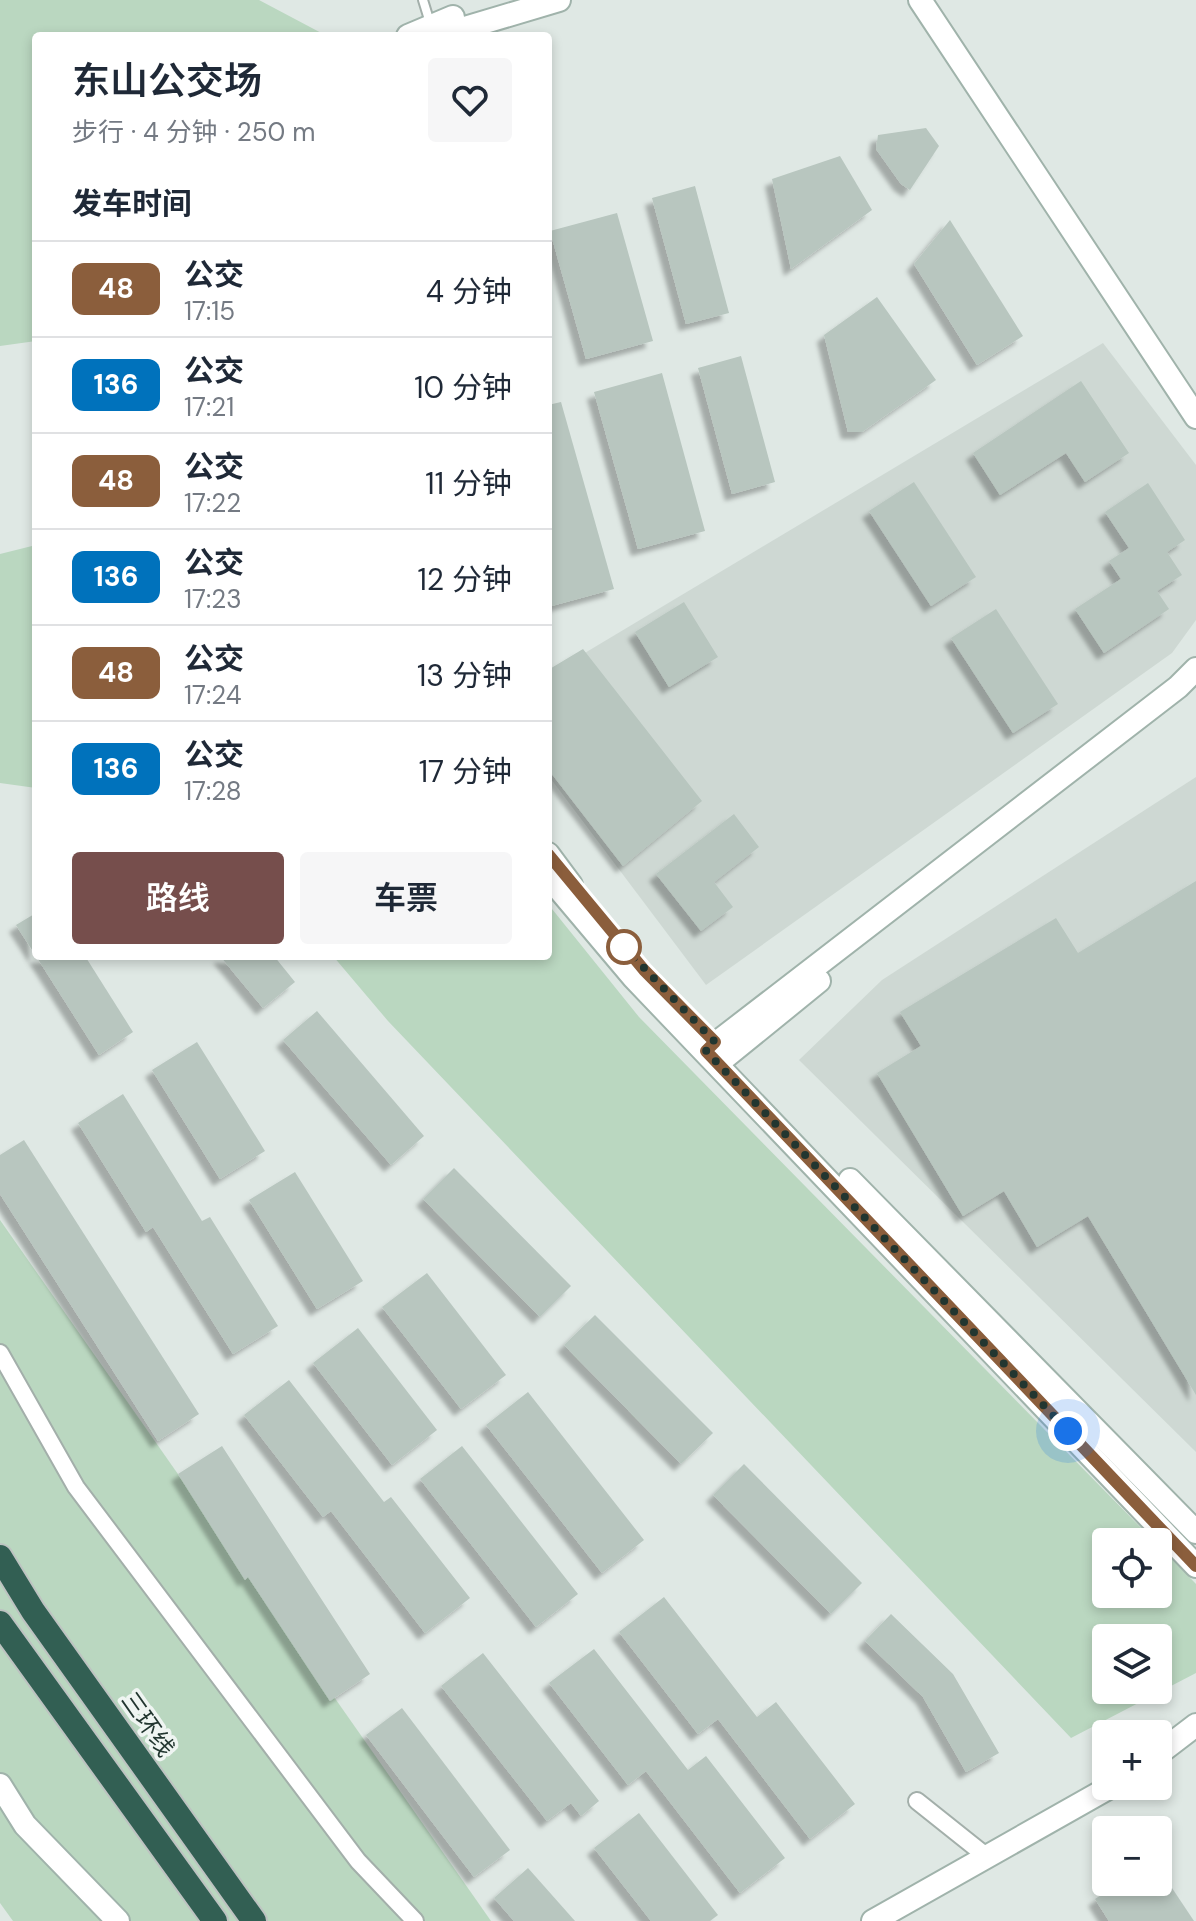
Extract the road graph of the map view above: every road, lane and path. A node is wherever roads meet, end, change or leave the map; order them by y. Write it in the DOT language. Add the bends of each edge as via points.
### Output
graph roads {
  1 [pos="423,0"];
  2 [pos="511,0"];
  3 [pos="559,0"];
  4 [pos="920,0"];
  5 [pos="930,0"];
  6 [pos="434,32"];
  7 [pos="1196,402"];
  8 [pos="1196,417"];
  9 [pos="1196,669"];
  10 [pos="1196,681"];
  11 [pos="552,859"];
  12 [pos="552,881"];
  13 [pos="717,1053"];
  14 [pos="0,1353"];
  15 [pos="1196,1532"];
  16 [pos="0,1557"];
  17 [pos="1196,1566"];
  18 [pos="0,1623"];
  19 [pos="1196,1725"];
  20 [pos="1196,1739"];
  21 [pos="1172,1743"];
  22 [pos="1172,1752"];
  23 [pos="0,1785"];
  24 [pos="1092,1797"];
  25 [pos="917,1801"];
  26 [pos="986,1856"];
  27 [pos="118,1921"];
  28 [pos="215,1921"];
  29 [pos="254,1921"];
  30 [pos="415,1921"];
  31 [pos="873,1921"];
  1 -- 6 [label="lane"];
  2 -- 6 [label="street"];
  3 -- 6 [label="street"];
  4 -- 8 [label="street"];
  5 -- 7 [label="street"];
  9 -- 13 [label="street"];
  10 -- 13 [label="street"];
  11 -- 13 [label="street"];
  12 -- 13 [label="street" via="634,978"];
  13 -- 15 [label="street"];
  13 -- 17 [label="street"];
  14 -- 30 [label="street" via="76,1487 358,1861"];
  16 -- 29 [label="highway, 三环线"];
  18 -- 28 [label="highway"];
  19 -- 21 [label="street"];
  20 -- 22 [label="street"];
  23 -- 27 [label="street" via="25,1825"];
  24 -- 26 [label="street"];
  25 -- 26 [label="street"];
  26 -- 31 [label="street"];
}
